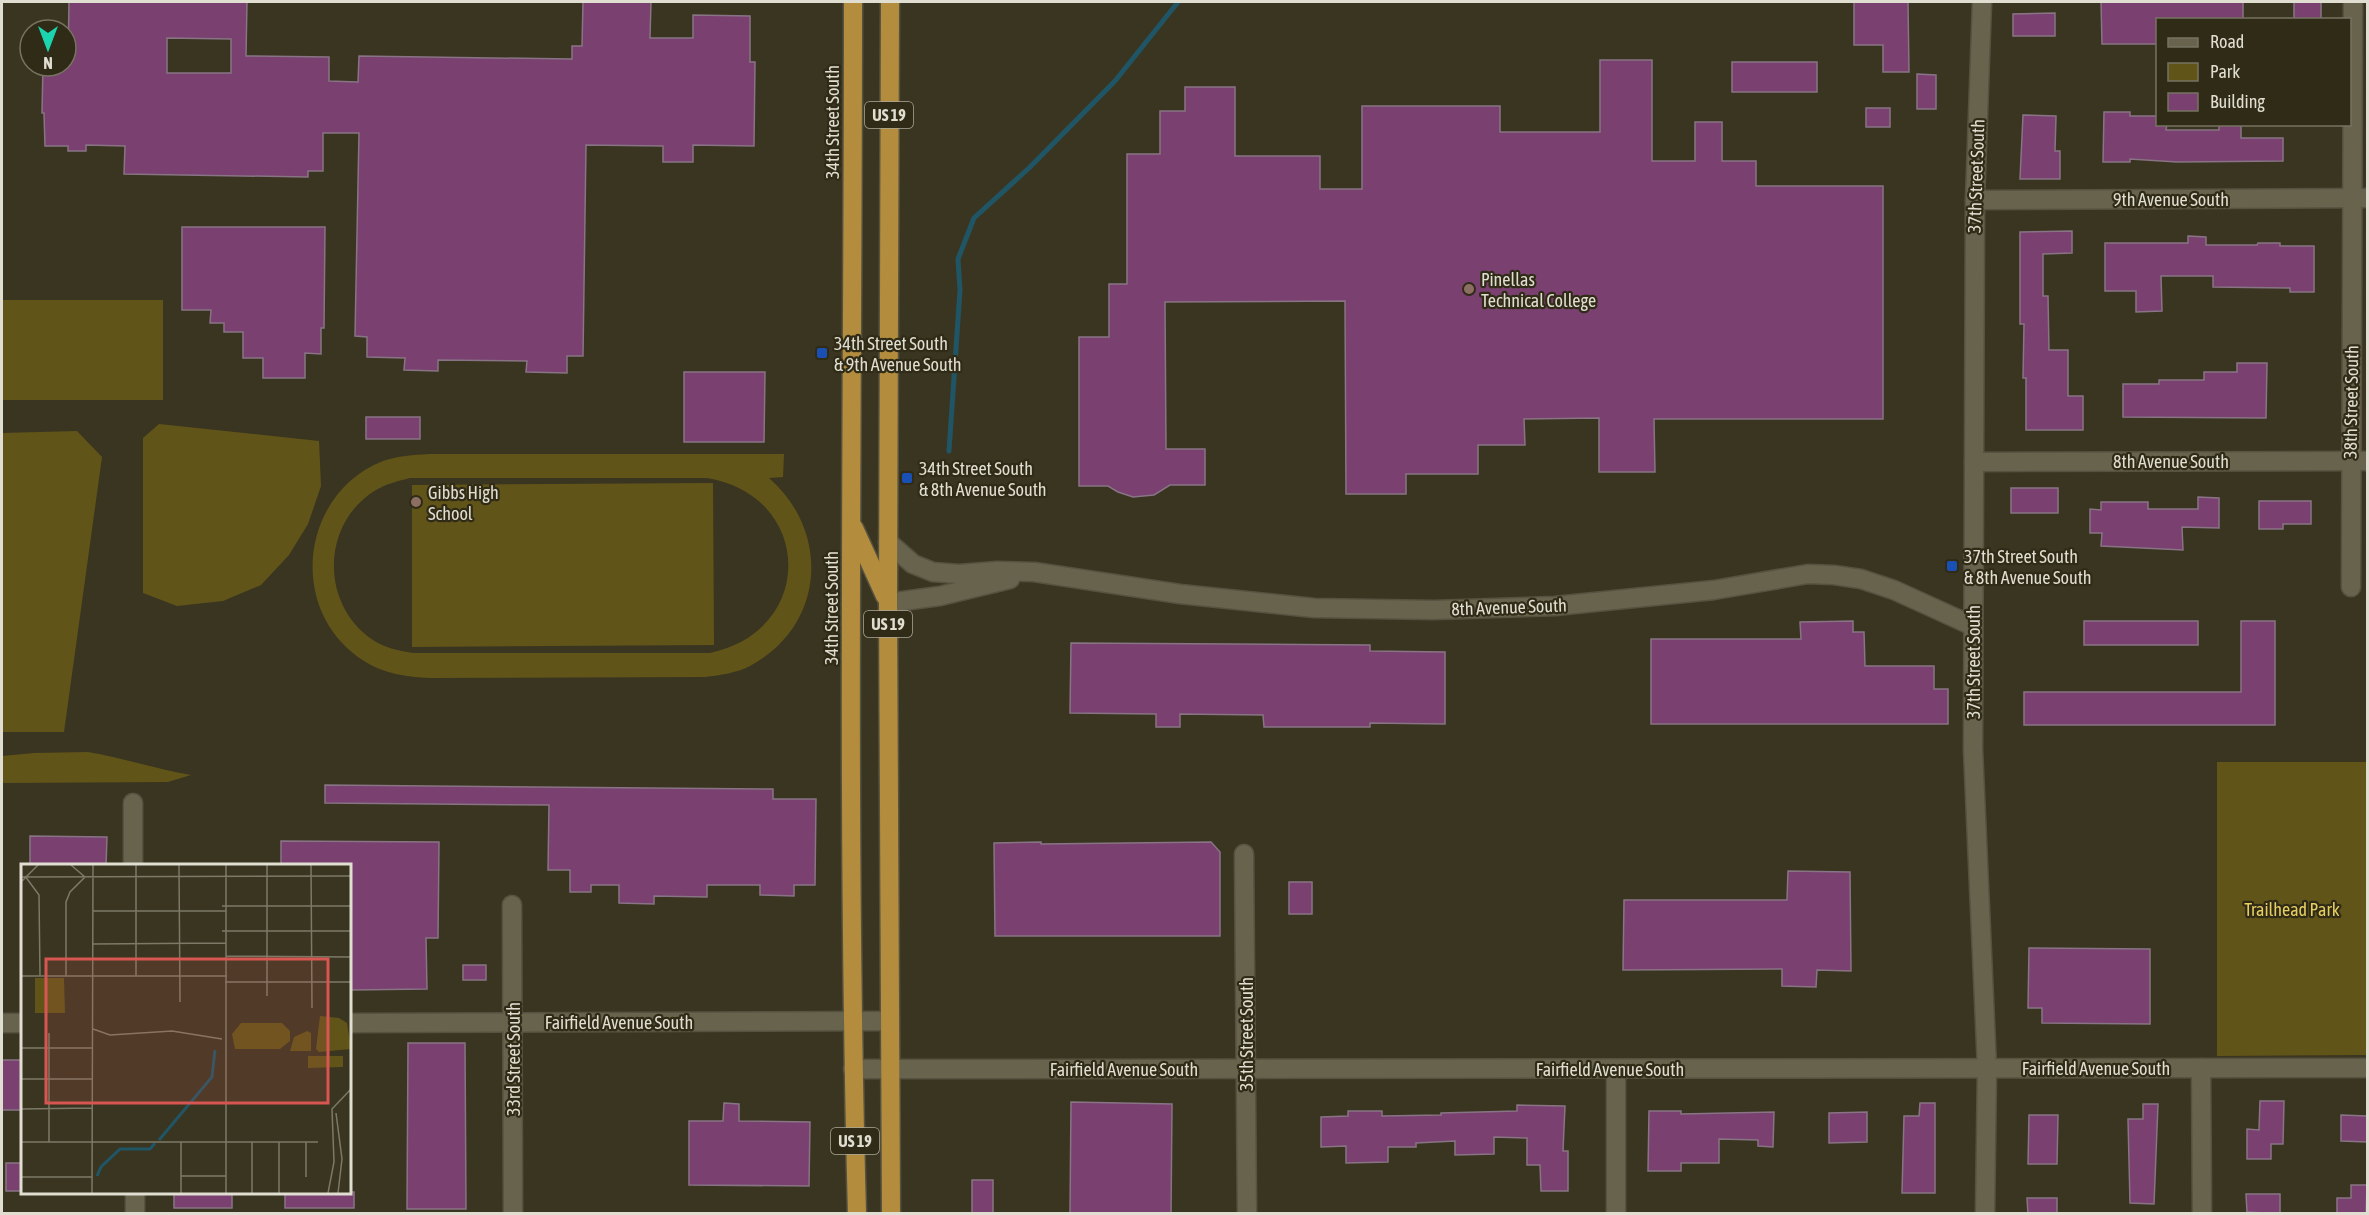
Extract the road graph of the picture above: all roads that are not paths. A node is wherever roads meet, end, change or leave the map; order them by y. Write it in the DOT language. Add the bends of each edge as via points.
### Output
graph roads {
  1 [pos="853,2"];
  2 [pos="890,2"];
  3 [pos="1982,2"];
  4 [pos="2353,2"];
  5 [pos="2360,198"];
  6 [pos="1975,200"];
  7 [pos="2359,461"];
  8 [pos="1974,462"];
  9 [pos="851,524"];
  10 [pos="888,542"];
  11 [pos="1034,572"];
  12 [pos="2351,587"];
  13 [pos="888,603"];
  14 [pos="1974,626"];
  15 [pos="133,803"];
  16 [pos="1244,854"];
  17 [pos="133,864"];
  18 [pos="512,905"];
  19 [pos="853,1021"];
  20 [pos="890,1021"];
  21 [pos="2,1023"];
  22 [pos="21,1023"];
  23 [pos="351,1023"];
  24 [pos="512,1023"];
  25 [pos="1987,1068"];
  26 [pos="2201,1068"];
  27 [pos="2367,1068"];
  28 [pos="853,1069"];
  29 [pos="889,1069"];
  30 [pos="1246,1069"];
  31 [pos="1616,1069"];
  32 [pos="135,1194"];
  33 [pos="135,1214"];
  34 [pos="513,1214"];
  35 [pos="857,1214"];
  36 [pos="891,1214"];
  37 [pos="1247,1214"];
  38 [pos="1616,1214"];
  39 [pos="1985,1214"];
  40 [pos="2202,1214"];
  1 -- 9 [label="highway, 34th Street South / US 19"];
  2 -- 10 [label="highway, US 19"];
  3 -- 6 [label="street, 37th Street South"];
  4 -- 5 [label="street, 38th Street South"];
  5 -- 6 [label="street, 9th Avenue South"];
  5 -- 7 [label="street, 38th Street South"];
  6 -- 8 [label="street, 37th Street South"];
  7 -- 8 [label="street, 8th Avenue South"];
  7 -- 12 [label="street, 38th Street South"];
  8 -- 14 [label="street, 37th Street South"];
  9 -- 13 [label="highway"];
  9 -- 19 [label="highway, 34th Street South / US 19"];
  10 -- 11 [label="street, 8th Avenue South" via="913,564 933,572"];
  10 -- 13 [label="highway, US 19"];
  11 -- 13 [label="street, 8th Avenue South" via="940,596"];
  11 -- 14 [label="street, 8th Avenue South" via="1180,594 1304,607 1434,610 1619,601 1808,574 1834,575 1893,590"];
  13 -- 20 [label="highway, US 19"];
  14 -- 25 [label="street, 37th Street South" via="1974,760"];
  15 -- 17 [label="street"];
  16 -- 30 [label="street, 35th Street South"];
  18 -- 24 [label="street, 33rd Street South"];
  19 -- 20 [label="street, Fairfield Avenue South"];
  19 -- 24 [label="street, Fairfield Avenue South"];
  19 -- 28 [label="highway, 34th Street South / US 19"];
  20 -- 29 [label="highway, US 19"];
  21 -- 22 [label="street"];
  23 -- 24 [label="street, Fairfield Avenue South"];
  24 -- 34 [label="street, 33rd Street South"];
  25 -- 26 [label="street, Fairfield Avenue South"];
  25 -- 31 [label="street, Fairfield Avenue South"];
  25 -- 39 [label="street, 37th Street South"];
  26 -- 27 [label="street, Fairfield Avenue South"];
  26 -- 40 [label="street"];
  28 -- 29 [label="street, Fairfield Avenue South"];
  28 -- 35 [label="highway, 34th Street South / US 19"];
  29 -- 30 [label="street, Fairfield Avenue South"];
  29 -- 36 [label="highway, US 19"];
  30 -- 31 [label="street, Fairfield Avenue South"];
  30 -- 37 [label="street, 35th Street South"];
  31 -- 38 [label="street"];
  32 -- 33 [label="street"];
}
